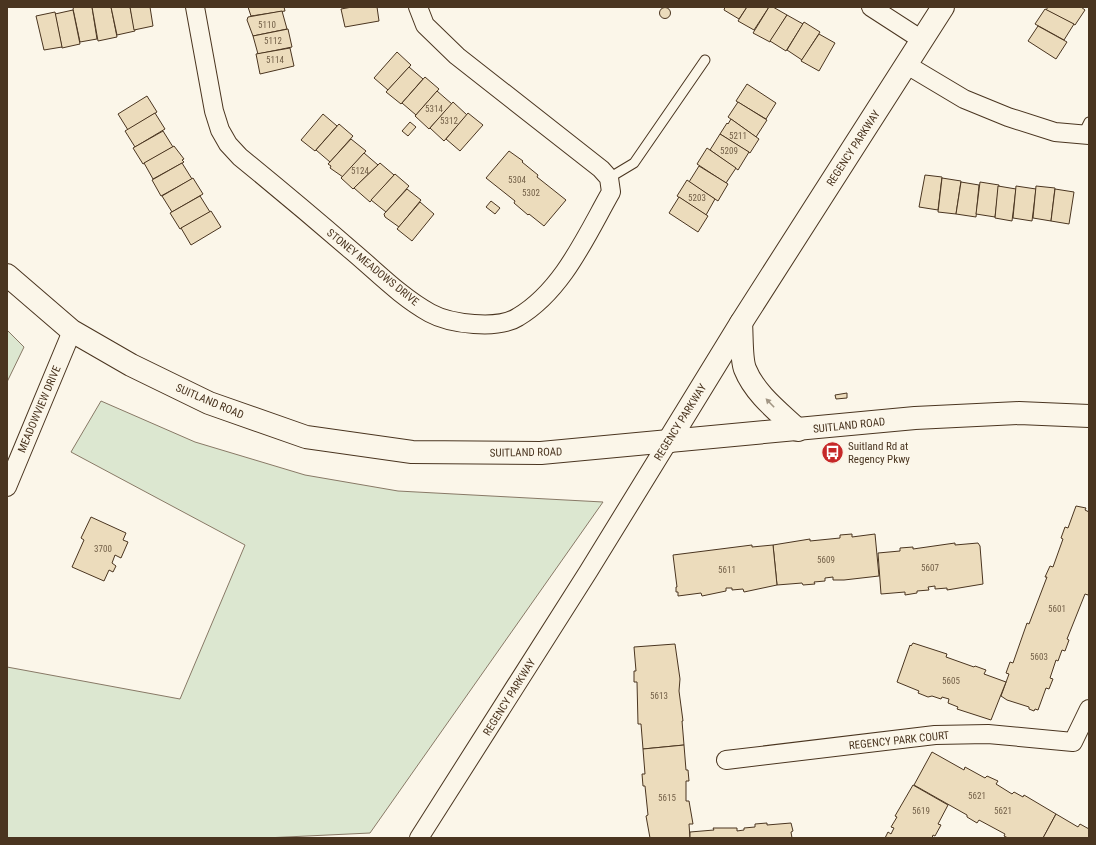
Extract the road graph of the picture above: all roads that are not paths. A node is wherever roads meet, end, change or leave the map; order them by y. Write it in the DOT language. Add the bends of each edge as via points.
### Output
graph roads {
  1 [pos="195,7"];
  2 [pos="418,7"];
  3 [pos="871,7"];
  4 [pos="943,7"];
  5 [pos="922,40"];
  6 [pos="705,60"];
  7 [pos="907,65"];
  8 [pos="1087,130"];
  9 [pos="609,178"];
  10 [pos="7,275"];
  11 [pos="741,323"];
  12 [pos="72,331"];
  13 [pos="1089,416"];
  14 [pos="798,430"];
  15 [pos="668,442"];
  16 [pos="7,487"];
  17 [pos="1089,709"];
  18 [pos="1081,744"];
  19 [pos="726,760"];
  20 [pos="419,838"];
  1 -- 9 [label="street, STONEY MEADOWS DRIVE" via="214,111 228,144 240,157 398,290 431,314 468,324 497,324 517,318 531,308 559,281 611,192"];
  2 -- 9 [label="street" via="425,25 457,56 601,169"];
  3 -- 5 [label="street"];
  4 -- 5 [label="main road, REGENCY PARKWAY"];
  5 -- 7 [label="main road, REGENCY PARKWAY"];
  6 -- 9 [label="lane" via="634,163"];
  7 -- 8 [label="street" via="964,99 1008,117 1055,132"];
  7 -- 11 [label="main road, REGENCY PARKWAY"];
  10 -- 12 [label="main road, SUITLAND ROAD"];
  14 -- 11 [label="main road, one-way" via="756,388 744,368"];
  11 -- 15 [label="main road, REGENCY PARKWAY"];
  12 -- 15 [label="main road, SUITLAND ROAD" via="132,365 209,403 306,437 420,452 541,453"];
  12 -- 16 [label="street, MEADOWVIEW DRIVE"];
  13 -- 14 [label="main road, SUITLAND ROAD" via="1011,414 916,418"];
  14 -- 15 [label="main road, SUITLAND ROAD"];
  15 -- 20 [label="street, REGENCY PARKWAY"];
  17 -- 18 [label="street, REGENCY PARK COURT"];
  18 -- 19 [label="street, REGENCY PARK COURT" via="988,734 935,735"];
}
